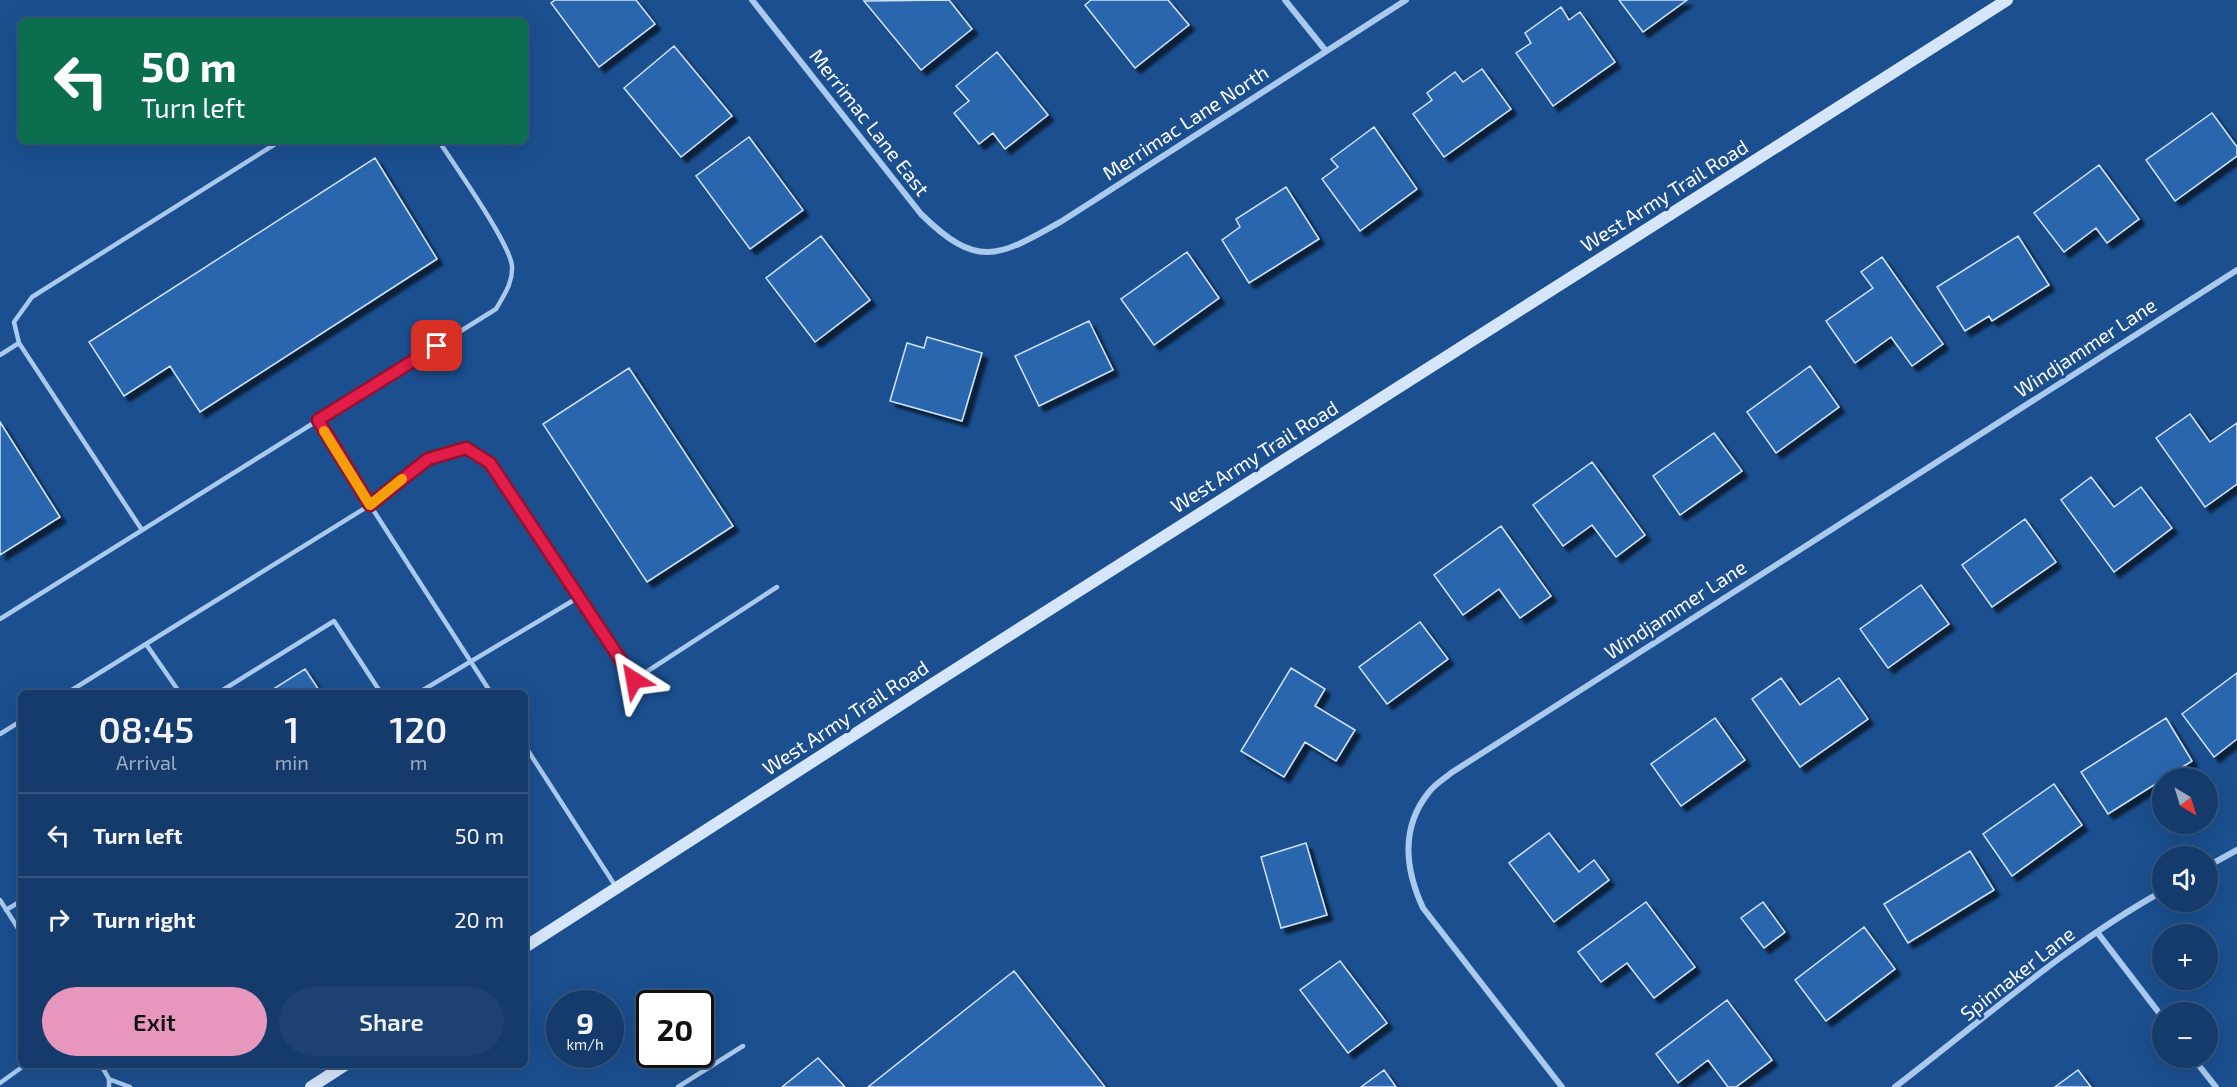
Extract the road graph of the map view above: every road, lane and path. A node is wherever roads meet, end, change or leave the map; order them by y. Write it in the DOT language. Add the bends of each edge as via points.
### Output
graph roads {
  1 [pos="752,0"];
  2 [pos="1286,0"];
  3 [pos="1406,0"];
  4 [pos="2007,0"];
  5 [pos="1326,51"];
  6 [pos="275,144"];
  7 [pos="441,144"];
  8 [pos="975,251"];
  9 [pos="2237,270"];
  10 [pos="19,343"];
  11 [pos="0,355"];
  12 [pos="318,420"];
  13 [pos="370,505"];
  14 [pos="142,530"];
  15 [pos="777,586"];
  16 [pos="579,597"];
  17 [pos="0,619"];
  18 [pos="146,644"];
  19 [pos="471,661"];
  20 [pos="71,690"];
  21 [pos="178,690"];
  22 [pos="223,690"];
  23 [pos="379,690"];
  24 [pos="423,690"];
  25 [pos="489,690"];
  26 [pos="18,723"];
  27 [pos="0,734"];
  28 [pos="528,751"];
  29 [pos="2237,850"];
  30 [pos="2218,860"];
  31 [pos="616,887"];
  32 [pos="2152,897"];
  33 [pos="0,900"];
  34 [pos="18,903"];
  35 [pos="6,910"];
  36 [pos="18,928"];
  37 [pos="2097,932"];
  38 [pos="528,945"];
  39 [pos="2152,1004"];
  40 [pos="743,1046"];
  41 [pos="21,1068"];
  42 [pos="103,1068"];
  43 [pos="340,1068"];
  44 [pos="2201,1068"];
  45 [pos="109,1078"];
  46 [pos="0,1083"];
  47 [pos="109,1087"];
  48 [pos="130,1087"];
  49 [pos="311,1087"];
  50 [pos="678,1087"];
  51 [pos="1562,1087"];
  52 [pos="1895,1087"];
  53 [pos="2216,1087"];
  1 -- 8 [label="street, Merrimac Lane East" via="921,214 955,244"];
  2 -- 5 [label="street"];
  3 -- 5 [label="street, Merrimac Lane North"];
  4 -- 31 [label="main road, West Army Trail Road"];
  5 -- 8 [label="street, Merrimac Lane North" via="1062,221 1006,250"];
  6 -- 10 [label="lane" via="32,297 14,322"];
  7 -- 12 [label="lane" via="504,242 512,264 510,285 496,309"];
  9 -- 51 [label="street, Windjammer Lane" via="1430,790 1416,811 1409,834 1412,884 1423,908"];
  10 -- 11 [label="lane"];
  10 -- 14 [label="lane"];
  12 -- 13 [label="lane"];
  12 -- 14 [label="lane"];
  13 -- 16 [label="lane" via="428,459 466,448 490,463"];
  13 -- 18 [label="lane"];
  13 -- 19 [label="lane"];
  14 -- 17 [label="lane"];
  15 -- 16 [label="lane" via="634,680"];
  16 -- 19 [label="lane"];
  18 -- 20 [label="lane"];
  18 -- 21 [label="lane"];
  19 -- 24 [label="lane"];
  19 -- 25 [label="lane"];
  22 -- 23 [label="lane" via="334,621"];
  26 -- 27 [label="lane"];
  28 -- 31 [label="lane"];
  29 -- 30 [label="street"];
  31 -- 38 [label="main road, West Army Trail Road"];
  32 -- 37 [label="street, Spinnaker Lane"];
  33 -- 35 [label="lane"];
  34 -- 35 [label="lane"];
  35 -- 36 [label="lane"];
  37 -- 39 [label="street"];
  37 -- 52 [label="street, Spinnaker Lane"];
  40 -- 50 [label="lane"];
  41 -- 46 [label="lane"];
  42 -- 45 [label="lane"];
  43 -- 49 [label="main road"];
  44 -- 53 [label="street"];
  45 -- 47 [label="lane"];
  45 -- 48 [label="lane"];
}
